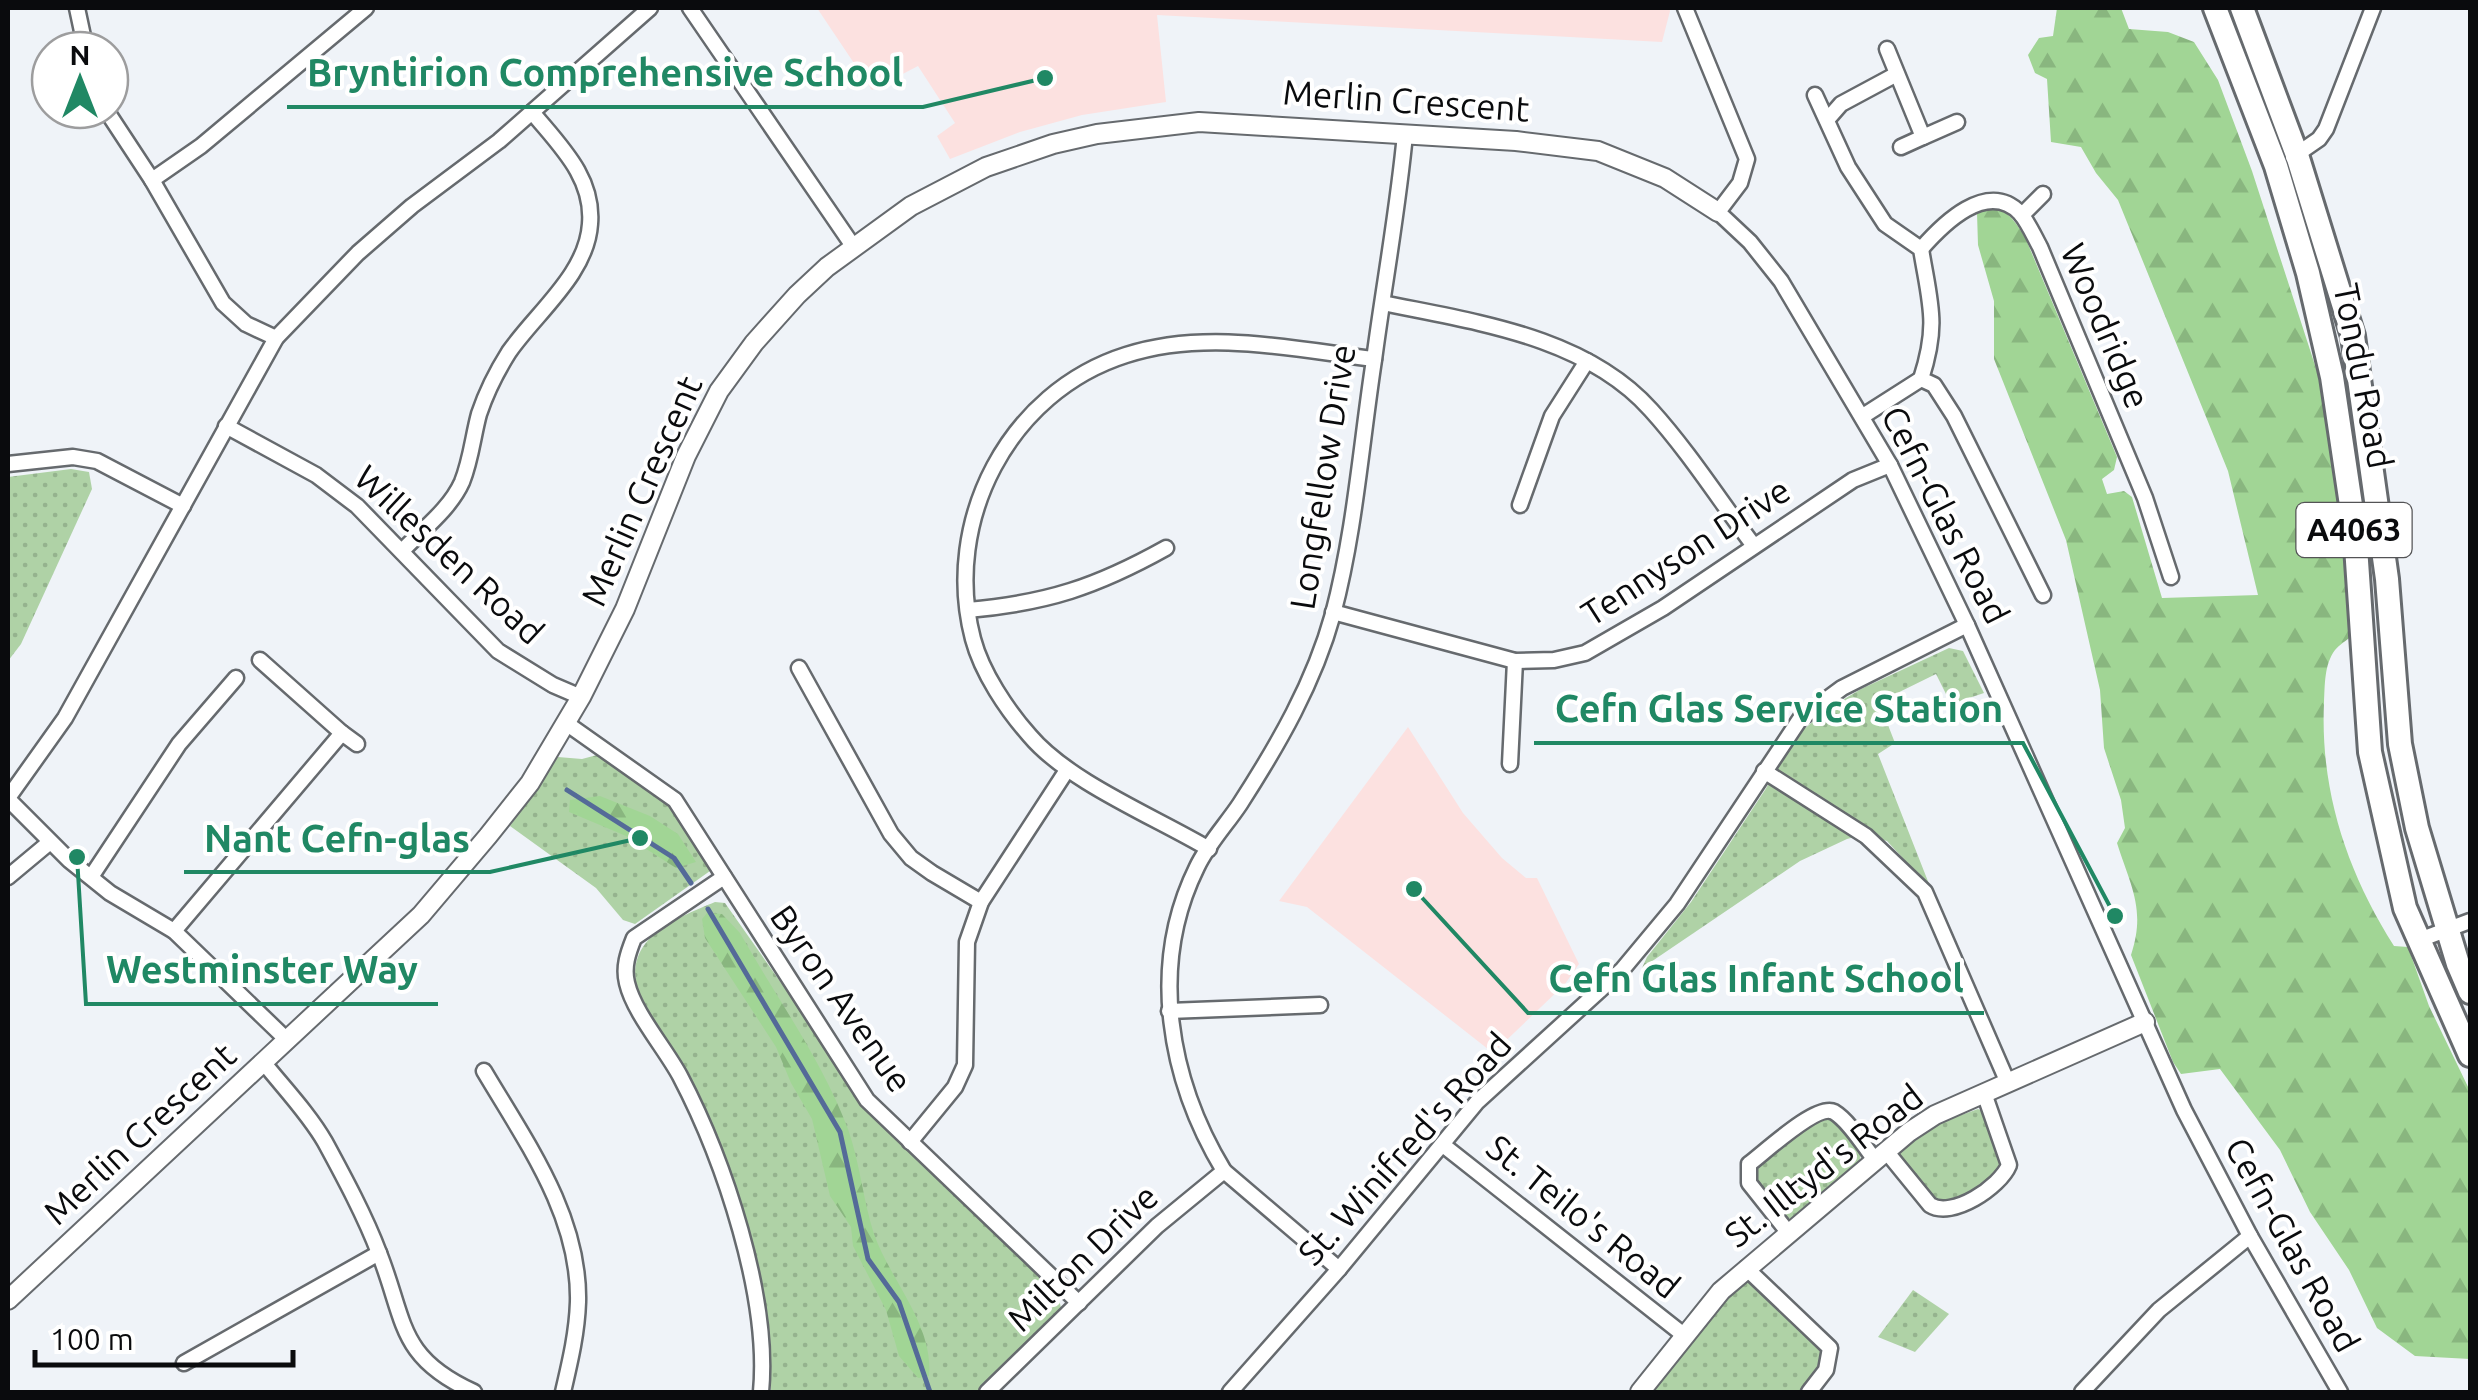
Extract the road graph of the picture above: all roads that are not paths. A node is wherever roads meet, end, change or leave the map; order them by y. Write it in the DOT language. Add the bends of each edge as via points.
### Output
graph roads {
  1 [pos="366,8"];
  2 [pos="650,8"];
  3 [pos="690,8"];
  4 [pos="1685,8"];
  5 [pos="2215,8"];
  6 [pos="2242,8"];
  7 [pos="2373,8"];
  8 [pos="1887,50"];
  9 [pos="1896,74"];
  10 [pos="1815,95"];
  11 [pos="532,112"];
  12 [pos="1827,120"];
  13 [pos="1957,122"];
  14 [pos="119,130"];
  15 [pos="1405,134"];
  16 [pos="1923,137"];
  17 [pos="1901,147"];
  18 [pos="2297,155"];
  19 [pos="2276,166"];
  20 [pos="152,180"];
  21 [pos="2043,194"];
  22 [pos="1718,212"];
  23 [pos="2022,215"];
  24 [pos="854,246"];
  25 [pos="1921,249"];
  26 [pos="1383,303"];
  27 [pos="276,338"];
  28 [pos="1374,359"];
  29 [pos="1586,361"];
  30 [pos="1921,379"];
  31 [pos="1863,416"];
  32 [pos="226,426"];
  33 [pos="8,464"];
  34 [pos="1890,464"];
  35 [pos="1520,505"];
  36 [pos="182,506"];
  37 [pos="1754,546"];
  38 [pos="1166,548"];
  39 [pos="402,551"];
  40 [pos="2170,577"];
  41 [pos="2043,595"];
  42 [pos="968,610"];
  43 [pos="1334,612"];
  44 [pos="1968,625"];
  45 [pos="260,660"];
  46 [pos="1516,661"];
  47 [pos="798,668"];
  48 [pos="236,678"];
  49 [pos="582,697"];
  50 [pos="566,723"];
  51 [pos="342,733"];
  52 [pos="357,744"];
  53 [pos="1510,764"];
  54 [pos="1067,770"];
  55 [pos="1764,771"];
  56 [pos="8,798"];
  57 [pos="50,842"];
  58 [pos="1208,849"];
  59 [pos="91,876"];
  60 [pos="8,878"];
  61 [pos="724,878"];
  62 [pos="981,902"];
  63 [pos="2459,925"];
  64 [pos="174,931"];
  65 [pos="2419,940"];
  66 [pos="2470,992"];
  67 [pos="1320,1005"];
  68 [pos="1169,1010"];
  69 [pos="2145,1022"];
  70 [pos="287,1040"];
  71 [pos="2470,1055"];
  72 [pos="264,1062"];
  73 [pos="484,1071"];
  74 [pos="2008,1083"];
  75 [pos="1984,1093"];
  76 [pos="910,1142"];
  77 [pos="1443,1145"];
  78 [pos="1880,1156"];
  79 [pos="1224,1171"];
  80 [pos="1788,1232"];
  81 [pos="2250,1236"];
  82 [pos="379,1253"];
  83 [pos="1746,1268"];
  84 [pos="1339,1269"];
  85 [pos="8,1300"];
  86 [pos="1079,1304"];
  87 [pos="1685,1336"];
  88 [pos="184,1363"];
  89 [pos="474,1392"];
  90 [pos="563,1392"];
  91 [pos="761,1392"];
  92 [pos="988,1392"];
  93 [pos="1230,1392"];
  94 [pos="1640,1392"];
  95 [pos="1809,1392"];
  96 [pos="2082,1392"];
  97 [pos="2340,1392"];
  1 -- 20 [label="street"];
  2 -- 11 [label="street"];
  3 -- 24 [label="street"];
  4 -- 22 [label="street" via="1747,159 1740,183"];
  5 -- 19 [label="main road, Tondu Road / A4063"];
  6 -- 18 [label="main road, Tondu Road / A4063"];
  7 -- 18 [label="street" via="2326,129"];
  8 -- 9 [label="street"];
  9 -- 12 [label="street"];
  9 -- 16 [label="street"];
  10 -- 12 [label="street"];
  11 -- 27 [label="street" via="358,253"];
  11 -- 39 [label="street" via="576,164 590,210 587,245 495,376 462,482"];
  12 -- 25 [label="street" via="1885,224"];
  13 -- 16 [label="street"];
  14 -- 20 [label="street"];
  15 -- 22 [label="street, Merlin Crescent" via="1598,151 1665,178"];
  15 -- 24 [label="street, Merlin Crescent" via="1199,122 1097,134 986,166"];
  15 -- 26 [label="street, Longfellow Drive"];
  16 -- 17 [label="street"];
  18 -- 19 [label="street"];
  18 -- 63 [label="main road, Tondu Road / A4063" via="2359,365 2400,744 2417,828"];
  19 -- 65 [label="main road, Tondu Road / A4063" via="2335,393 2354,532 2370,752 2405,908"];
  20 -- 27 [label="street" via="223,304"];
  21 -- 23 [label="street"];
  22 -- 31 [label="street, Cefn-Glas Road" via="1781,281"];
  23 -- 25 [label="street, Woodridge" via="2000,202 1974,205 1950,218"];
  23 -- 40 [label="street, Woodridge" via="2145,498"];
  24 -- 49 [label="street, Merlin Crescent" via="797,295 719,391"];
  25 -- 30 [label="street" via="1934,326"];
  26 -- 28 [label="street, Longfellow Drive"];
  26 -- 29 [label="street" via="1484,324"];
  27 -- 32 [label="street"];
  28 -- 42 [label="street" via="1178,343 1092,369 1038,407 994,461 964,559"];
  28 -- 43 [label="street, Longfellow Drive" via="1351,540"];
  29 -- 35 [label="street" via="1552,416"];
  29 -- 37 [label="street" via="1650,408"];
  30 -- 31 [label="street"];
  30 -- 41 [label="street" via="1934,385 1954,416"];
  31 -- 34 [label="street, Cefn-Glas Road"];
  32 -- 36 [label="street"];
  32 -- 39 [label="street, Willesden Road" via="316,476"];
  33 -- 36 [label="street" via="96,462"];
  34 -- 37 [label="street, Tennyson Drive"];
  34 -- 44 [label="street, Cefn-Glas Road"];
  36 -- 56 [label="street" via="65,718"];
  37 -- 46 [label="street, Tennyson Drive" via="1585,653"];
  38 -- 42 [label="street" via="1067,594"];
  39 -- 49 [label="street, Willesden Road" via="498,651"];
  42 -- 54 [label="street" via="973,641 992,680 1030,736"];
  43 -- 46 [label="street, Tennyson Drive"];
  43 -- 58 [label="street, Longfellow Drive" via="1290,720"];
  44 -- 55 [label="street, St. Winifred's Road" via="1842,688 1800,720"];
  44 -- 69 [label="street, Cefn-Glas Road"];
  45 -- 51 [label="street"];
  46 -- 53 [label="street"];
  47 -- 62 [label="street" via="890,834 932,873"];
  48 -- 59 [label="street" via="179,744"];
  49 -- 50 [label="street, Merlin Crescent"];
  50 -- 61 [label="street, Byron Avenue" via="675,800"];
  50 -- 70 [label="street, Merlin Crescent" via="530,783 421,914"];
  51 -- 52 [label="street"];
  51 -- 64 [label="street"];
  54 -- 58 [label="street"];
  54 -- 62 [label="street"];
  55 -- 74 [label="street" via="1866,836 1925,892"];
  55 -- 77 [label="street, St. Winifred's Road" via="1677,904 1622,970 1478,1102"];
  56 -- 57 [label="street"];
  57 -- 59 [label="street"];
  57 -- 60 [label="street"];
  58 -- 68 [label="street, Longfellow Drive" via="1175,936"];
  59 -- 64 [label="street"];
  61 -- 76 [label="street, Byron Avenue" via="867,1100"];
  61 -- 91 [label="street" via="634,938 626,981 680,1076 734,1208 754,1286"];
  62 -- 76 [label="street" via="968,942 964,1065 955,1087"];
  63 -- 65 [label="street"];
  63 -- 66 [label="main road, Tondu Road / A4063"];
  64 -- 70 [label="street"];
  65 -- 71 [label="main road, Tondu Road / A4063"];
  67 -- 68 [label="street"];
  68 -- 79 [label="street, Longfellow Drive" via="1196,1123"];
  69 -- 74 [label="street, St. Illtyd's Road"];
  69 -- 81 [label="street, Cefn-Glas Road"];
  70 -- 72 [label="street, Merlin Crescent"];
  72 -- 82 [label="street" via="324,1140"];
  72 -- 85 [label="street, Merlin Crescent"];
  73 -- 90 [label="street" via="562,1211 571,1242 578,1298"];
  74 -- 75 [label="street, St. Illtyd's Road"];
  75 -- 78 [label="street, St. Illtyd's Road" via="1935,1115"];
  75 -- 78 [label="street" via="2009,1165 2000,1181 1977,1195 1939,1210"];
  76 -- 86 [label="street, Byron Avenue"];
  77 -- 84 [label="street, St. Winifred's Road"];
  77 -- 87 [label="street, St. Teilo's Road"];
  78 -- 80 [label="street, St. Illtyd's Road"];
  78 -- 80 [label="street" via="1836,1113 1824,1110 1749,1164 1749,1183"];
  79 -- 84 [label="street, Longfellow Drive"];
  79 -- 86 [label="street, Milton Drive"];
  80 -- 83 [label="street, St. Illtyd's Road"];
  81 -- 96 [label="street" via="2160,1310"];
  81 -- 97 [label="street, Cefn-Glas Road"];
  82 -- 88 [label="street"];
  82 -- 89 [label="street" via="415,1348 429,1365"];
  83 -- 87 [label="street, St. Illtyd's Road"];
  83 -- 95 [label="street" via="1830,1348 1826,1370"];
  84 -- 93 [label="street, St. Winifred's Road"];
  86 -- 92 [label="street, Milton Drive"];
  87 -- 94 [label="street, St. Illtyd's Road"];
}
